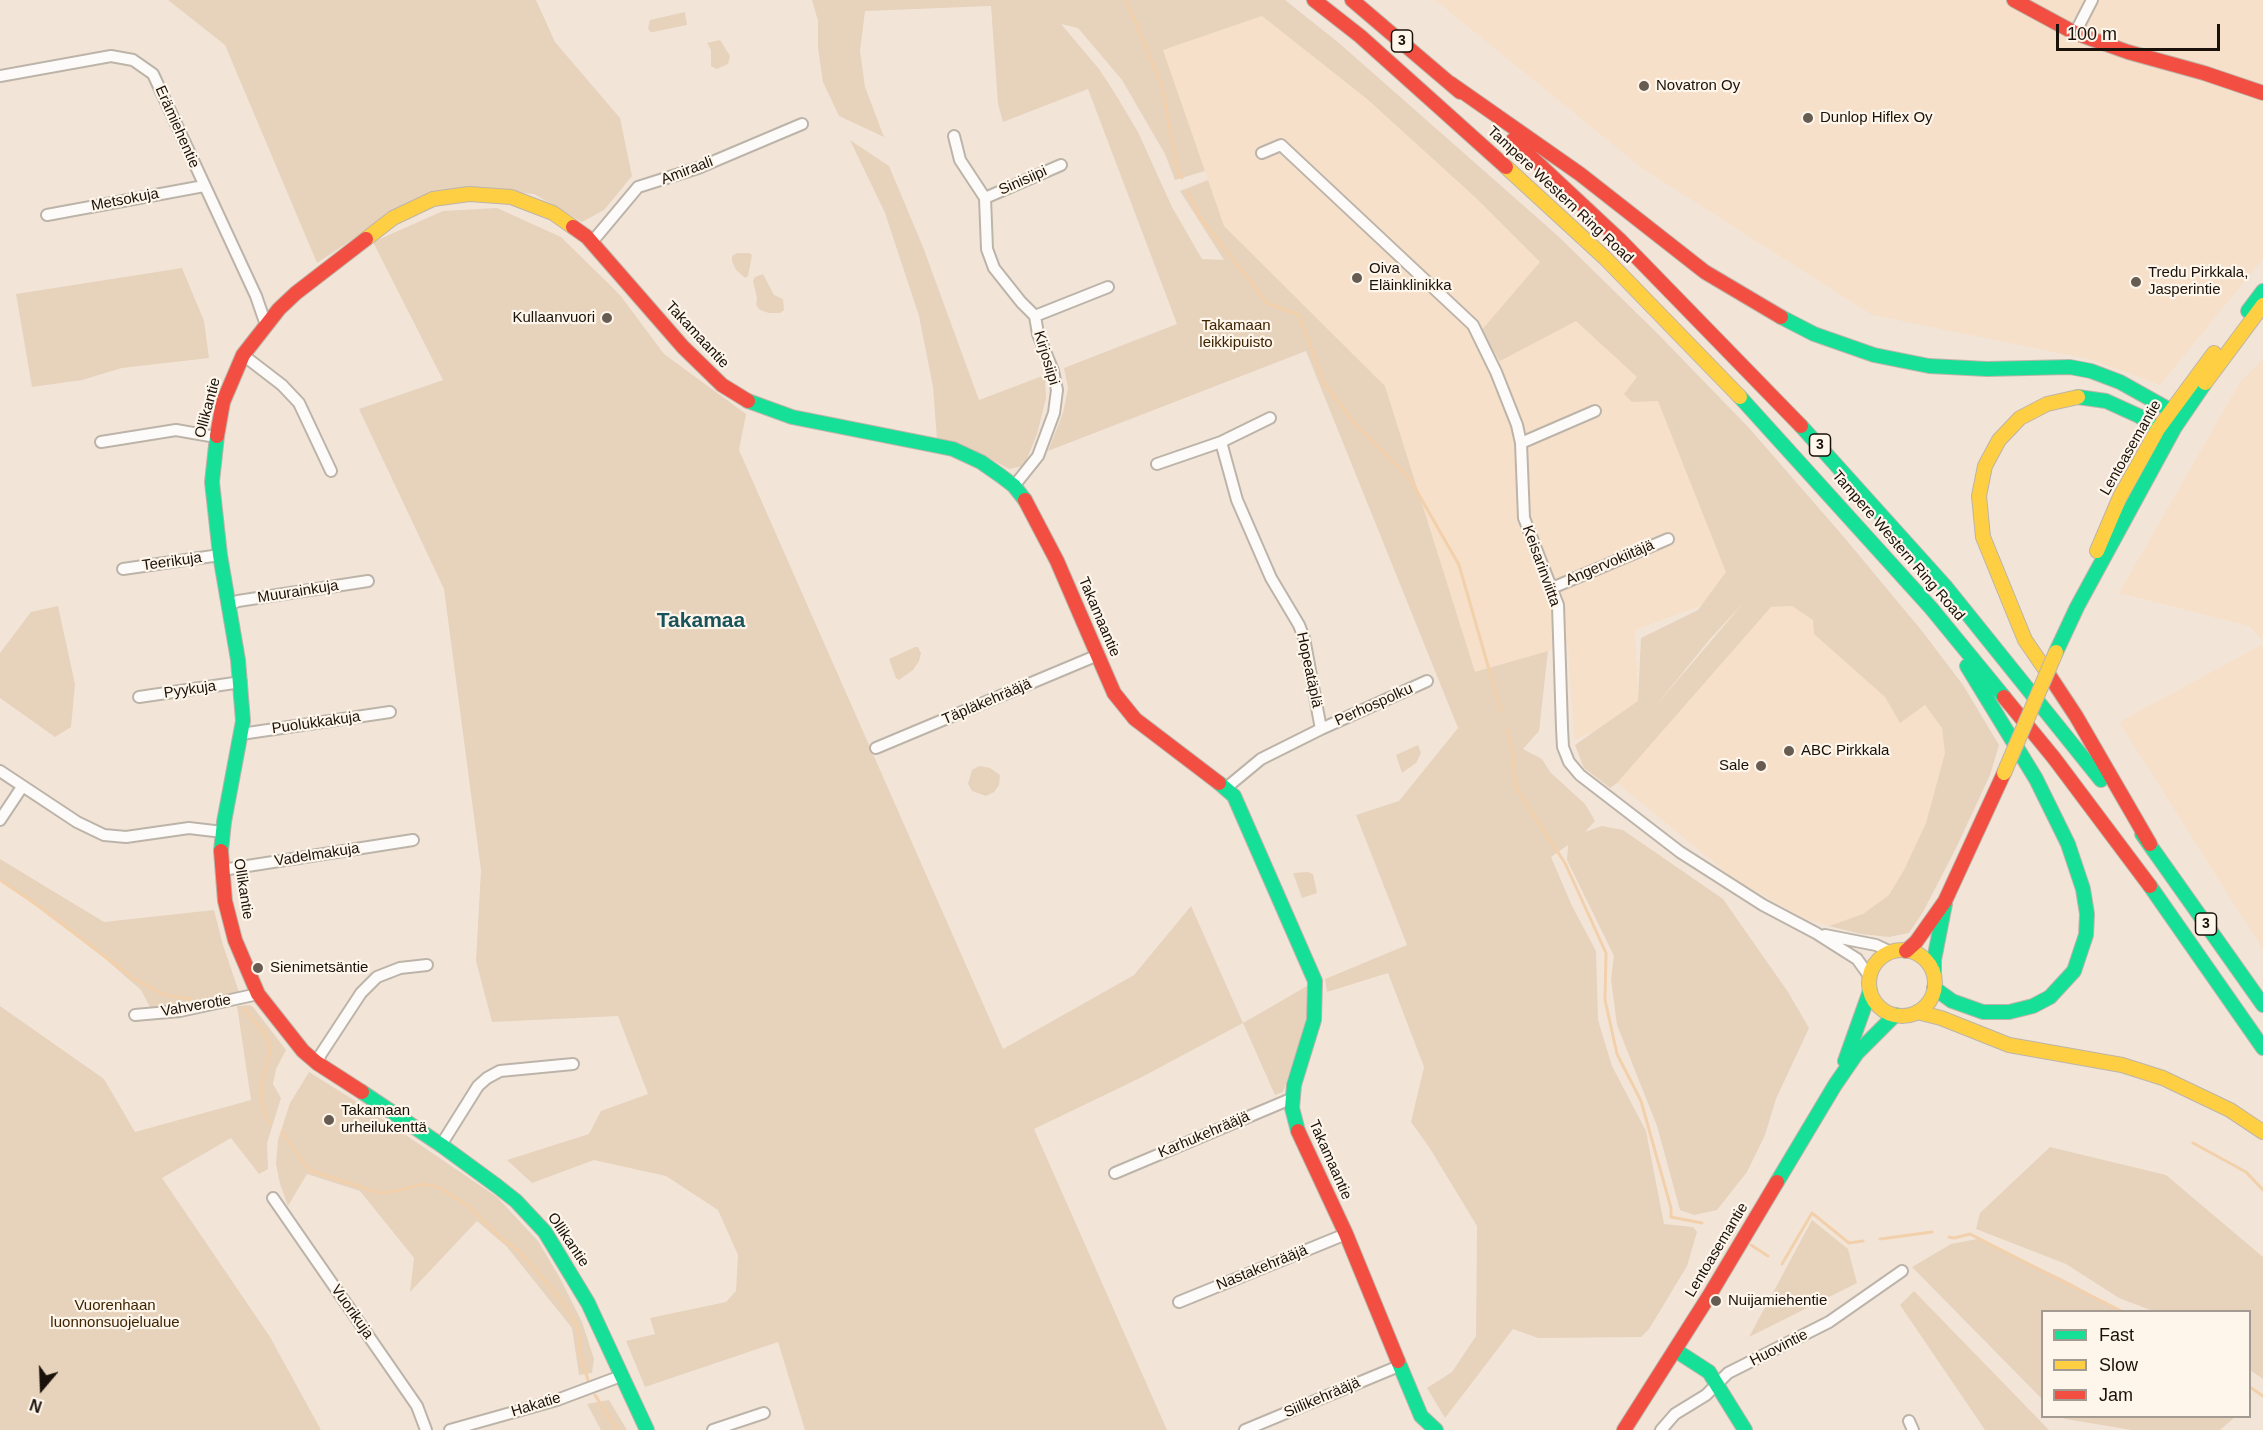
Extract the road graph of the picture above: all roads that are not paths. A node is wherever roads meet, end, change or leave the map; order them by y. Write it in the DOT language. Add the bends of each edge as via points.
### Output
graph roads {
  1 [pos="1314,0"];
  2 [pos="1352,0"];
  3 [pos="2014,0"];
  4 [pos="2092,0"];
  5 [pos="2075,33"];
  6 [pos="0,76"];
  7 [pos="1450,83"];
  8 [pos="2263,93"];
  9 [pos="801,124"];
  10 [pos="954,136"];
  11 [pos="1262,153"];
  12 [pos="1061,165"];
  13 [pos="204,186"];
  14 [pos="985,198"];
  15 [pos="47,215"];
  16 [pos="592,242"];
  17 [pos="358,244"];
  18 [pos="1108,287"];
  19 [pos="2263,291"];
  20 [pos="2263,305"];
  21 [pos="1035,316"];
  22 [pos="266,325"];
  23 [pos="243,355"];
  24 [pos="2170,410"];
  25 [pos="1595,411"];
  26 [pos="1270,418"];
  27 [pos="2175,427"];
  28 [pos="2158,429"];
  29 [pos="216,437"];
  30 [pos="100,442"];
  31 [pos="1221,442"];
  32 [pos="1521,443"];
  33 [pos="1156,465"];
  34 [pos="331,471"];
  35 [pos="1014,486"];
  36 [pos="1668,538"];
  37 [pos="220,555"];
  38 [pos="123,569"];
  39 [pos="368,581"];
  40 [pos="1552,588"];
  41 [pos="228,605"];
  42 [pos="2077,607"];
  43 [pos="1931,608"];
  44 [pos="1098,655"];
  45 [pos="1427,681"];
  46 [pos="241,682"];
  47 [pos="139,697"];
  48 [pos="390,712"];
  49 [pos="1321,729"];
  50 [pos="241,734"];
  51 [pos="876,748"];
  52 [pos="0,771"];
  53 [pos="22,787"];
  54 [pos="1226,788"];
  55 [pos="0,820"];
  56 [pos="224,832"];
  57 [pos="413,840"];
  58 [pos="2150,844"];
  59 [pos="222,870"];
  60 [pos="1946,901"];
  61 [pos="1816,933"];
  62 [pos="1906,951"];
  63 [pos="1892,952"];
  64 [pos="427,965"];
  65 [pos="1934,982"];
  66 [pos="1870,984"];
  67 [pos="258,994"];
  68 [pos="2263,1005"];
  69 [pos="1917,1012"];
  70 [pos="1895,1015"];
  71 [pos="135,1016"];
  72 [pos="2263,1048"];
  73 [pos="317,1064"];
  74 [pos="573,1064"];
  75 [pos="1835,1085"];
  76 [pos="1293,1098"];
  77 [pos="2263,1132"];
  78 [pos="441,1145"];
  79 [pos="1115,1173"];
  80 [pos="273,1198"];
  81 [pos="1346,1234"];
  82 [pos="1902,1271"];
  83 [pos="1179,1302"];
  84 [pos="1675,1350"];
  85 [pos="1399,1366"];
  86 [pos="621,1376"];
  87 [pos="1718,1384"];
  88 [pos="764,1413"];
  89 [pos="426,1430"];
  90 [pos="450,1430"];
  91 [pos="647,1430"];
  92 [pos="714,1430"];
  93 [pos="1245,1430"];
  94 [pos="1436,1430"];
  95 [pos="1624,1430"];
  96 [pos="1661,1430"];
  97 [pos="1744,1430"];
  1 -- 43 [label="main road, Tampere Western Ring Road / 3" via="1439,106 1605,258 1800,461"];
  2 -- 7 [label="main road, Tampere Western Ring Road / 3"];
  3 -- 5 [label="main road"];
  4 -- 5 [label="street"];
  5 -- 8 [label="main road"];
  6 -- 13 [label="street, Erämiehentie" via="111,56 133,60 153,74"];
  7 -- 24 [label="main road" via="1580,174 1705,272 1814,334 1874,355 1929,366 2091,370"];
  7 -- 58 [label="main road, Tampere Western Ring Road / 3" via="1619,239 1819,444 1945,586"];
  9 -- 16 [label="street, Amiraali" via="699,168 638,188"];
  10 -- 14 [label="street" via="960,160"];
  11 -- 32 [label="street, Keisarinviitta" via="1281,145 1473,325 1507,397"];
  12 -- 14 [label="street, Sinisiipi"];
  13 -- 15 [label="street, Metsokuja"];
  13 -- 22 [label="street, Erämiehentie"];
  14 -- 21 [label="street, Kirjosiipi" via="987,249 994,268"];
  16 -- 17 [label="main road, Takamaantie" via="553,213 510,196 469,194 433,199 393,218"];
  16 -- 35 [label="main road, Takamaantie" via="683,347 722,386 741,398 792,417 952,449 981,462"];
  17 -- 22 [label="main road, Ollikantie" via="296,294"];
  18 -- 21 [label="street"];
  19 -- 24 [label="main road, Lentoasemantie"];
  20 -- 27 [label="main road, Lentoasemantie"];
  21 -- 35 [label="street, Kirjosiipi" via="1057,390 1054,413 1038,456"];
  22 -- 23 [label="main road, Ollikantie"];
  23 -- 29 [label="main road, Ollikantie" via="223,402"];
  23 -- 34 [label="street" via="299,403"];
  24 -- 27 [label="main road"];
  24 -- 28 [label="main road, Lentoasemantie"];
  25 -- 32 [label="street"];
  26 -- 31 [label="street"];
  27 -- 28 [label="main road"];
  27 -- 42 [label="main road, Lentoasemantie"];
  28 -- 42 [label="main road, Lentoasemantie" via="2120,497"];
  28 -- 58 [label="main road" via="2106,401 2076,397 2047,404 2020,418 1999,440 1985,466 1979,496 1983,537 2025,640 2076,716"];
  29 -- 30 [label="street" via="176,430"];
  29 -- 37 [label="main road, Ollikantie" via="212,482"];
  31 -- 33 [label="street"];
  31 -- 49 [label="street, Hopeatäplä" via="1237,500 1271,578 1304,638"];
  32 -- 40 [label="street, Keisarinviitta" via="1524,518"];
  35 -- 44 [label="main road, Takamaantie" via="1032,510"];
  36 -- 40 [label="street, Angervokiitäjä"];
  37 -- 38 [label="street, Teerikuja"];
  37 -- 41 [label="main road, Ollikantie"];
  39 -- 41 [label="street, Muurainkuja"];
  40 -- 61 [label="street, Keisarinviitta" via="1558,605 1563,747 1569,762 1580,775 1680,852 1763,905"];
  41 -- 46 [label="main road, Ollikantie"];
  42 -- 60 [label="main road, Lentoasemantie, bridge"];
  43 -- 65 [label="main road" via="2050,807 2079,874 2087,923 2074,971 2050,997 2033,1006 2009,1012 1983,1012 1952,1001"];
  43 -- 72 [label="main road, Tampere Western Ring Road / 3" via="2054,758"];
  44 -- 51 [label="street, Täpläkehrääjä"];
  44 -- 54 [label="main road, Takamaantie" via="1114,693 1135,719"];
  45 -- 49 [label="street, Perhospolku"];
  46 -- 47 [label="street, Pyykuja"];
  46 -- 50 [label="main road, Ollikantie"];
  48 -- 50 [label="street, Puolukkakuja"];
  49 -- 54 [label="street, Hopeatäplä" via="1261,759"];
  50 -- 56 [label="main road, Ollikantie"];
  52 -- 53 [label="street"];
  53 -- 55 [label="street"];
  53 -- 56 [label="street" via="93,831 114,837 189,828"];
  54 -- 76 [label="main road, Takamaantie" via="1248,826 1315,981 1314,1020"];
  56 -- 59 [label="main road, Ollikantie"];
  57 -- 59 [label="street, Vadelmakuja"];
  58 -- 68 [label="main road, Tampere Western Ring Road / 3"];
  59 -- 67 [label="main road, Ollikantie" via="235,940"];
  60 -- 62 [label="main road, Lentoasemantie"];
  60 -- 65 [label="main road, Lentoasemantie" via="1934,960"];
  61 -- 63 [label="street, Keisarinviitta"];
  61 -- 66 [label="street, Keisarinviitta" via="1857,959"];
  62 -- 63 [label="main road"];
  62 -- 65 [label="main road" via="1924,959"];
  63 -- 66 [label="main road" via="1877,962"];
  64 -- 73 [label="street" via="400,968 377,977 361,993"];
  65 -- 69 [label="main road" via="1927,1005"];
  66 -- 70 [label="main road" via="1880,1008"];
  66 -- 75 [label="main road, Lentoasemantie" via="1857,1033"];
  67 -- 71 [label="street, Vahverotie" via="180,1011"];
  67 -- 73 [label="main road, Ollikantie" via="285,1031"];
  69 -- 70 [label="main road"];
  69 -- 77 [label="main road" via="2009,1045 2153,1074 2210,1099"];
  70 -- 75 [label="main road, Lentoasemantie" via="1870,1039"];
  73 -- 78 [label="main road, Ollikantie"];
  74 -- 78 [label="street" via="500,1071 487,1078"];
  75 -- 84 [label="main road, Lentoasemantie"];
  76 -- 79 [label="street, Karhukehrääjä"];
  76 -- 81 [label="main road, Takamaantie" via="1296,1127"];
  78 -- 86 [label="main road, Ollikantie" via="510,1196 545,1232 588,1303"];
  80 -- 89 [label="street, Vuorikuja" via="417,1406"];
  81 -- 83 [label="street, Nastakehrääjä"];
  81 -- 85 [label="main road, Takamaantie"];
  82 -- 87 [label="street, Huovintie" via="1829,1322 1728,1373"];
  84 -- 87 [label="main road" via="1709,1372"];
  84 -- 95 [label="main road, Lentoasemantie"];
  85 -- 93 [label="street, Siilikehrääjä"];
  85 -- 94 [label="main road, Takamaantie" via="1421,1416"];
  86 -- 90 [label="street, Hakatie" via="557,1400"];
  86 -- 91 [label="main road, Ollikantie"];
  87 -- 96 [label="street, Huovintie" via="1675,1414"];
  87 -- 97 [label="main road"];
  88 -- 92 [label="street"];
}
